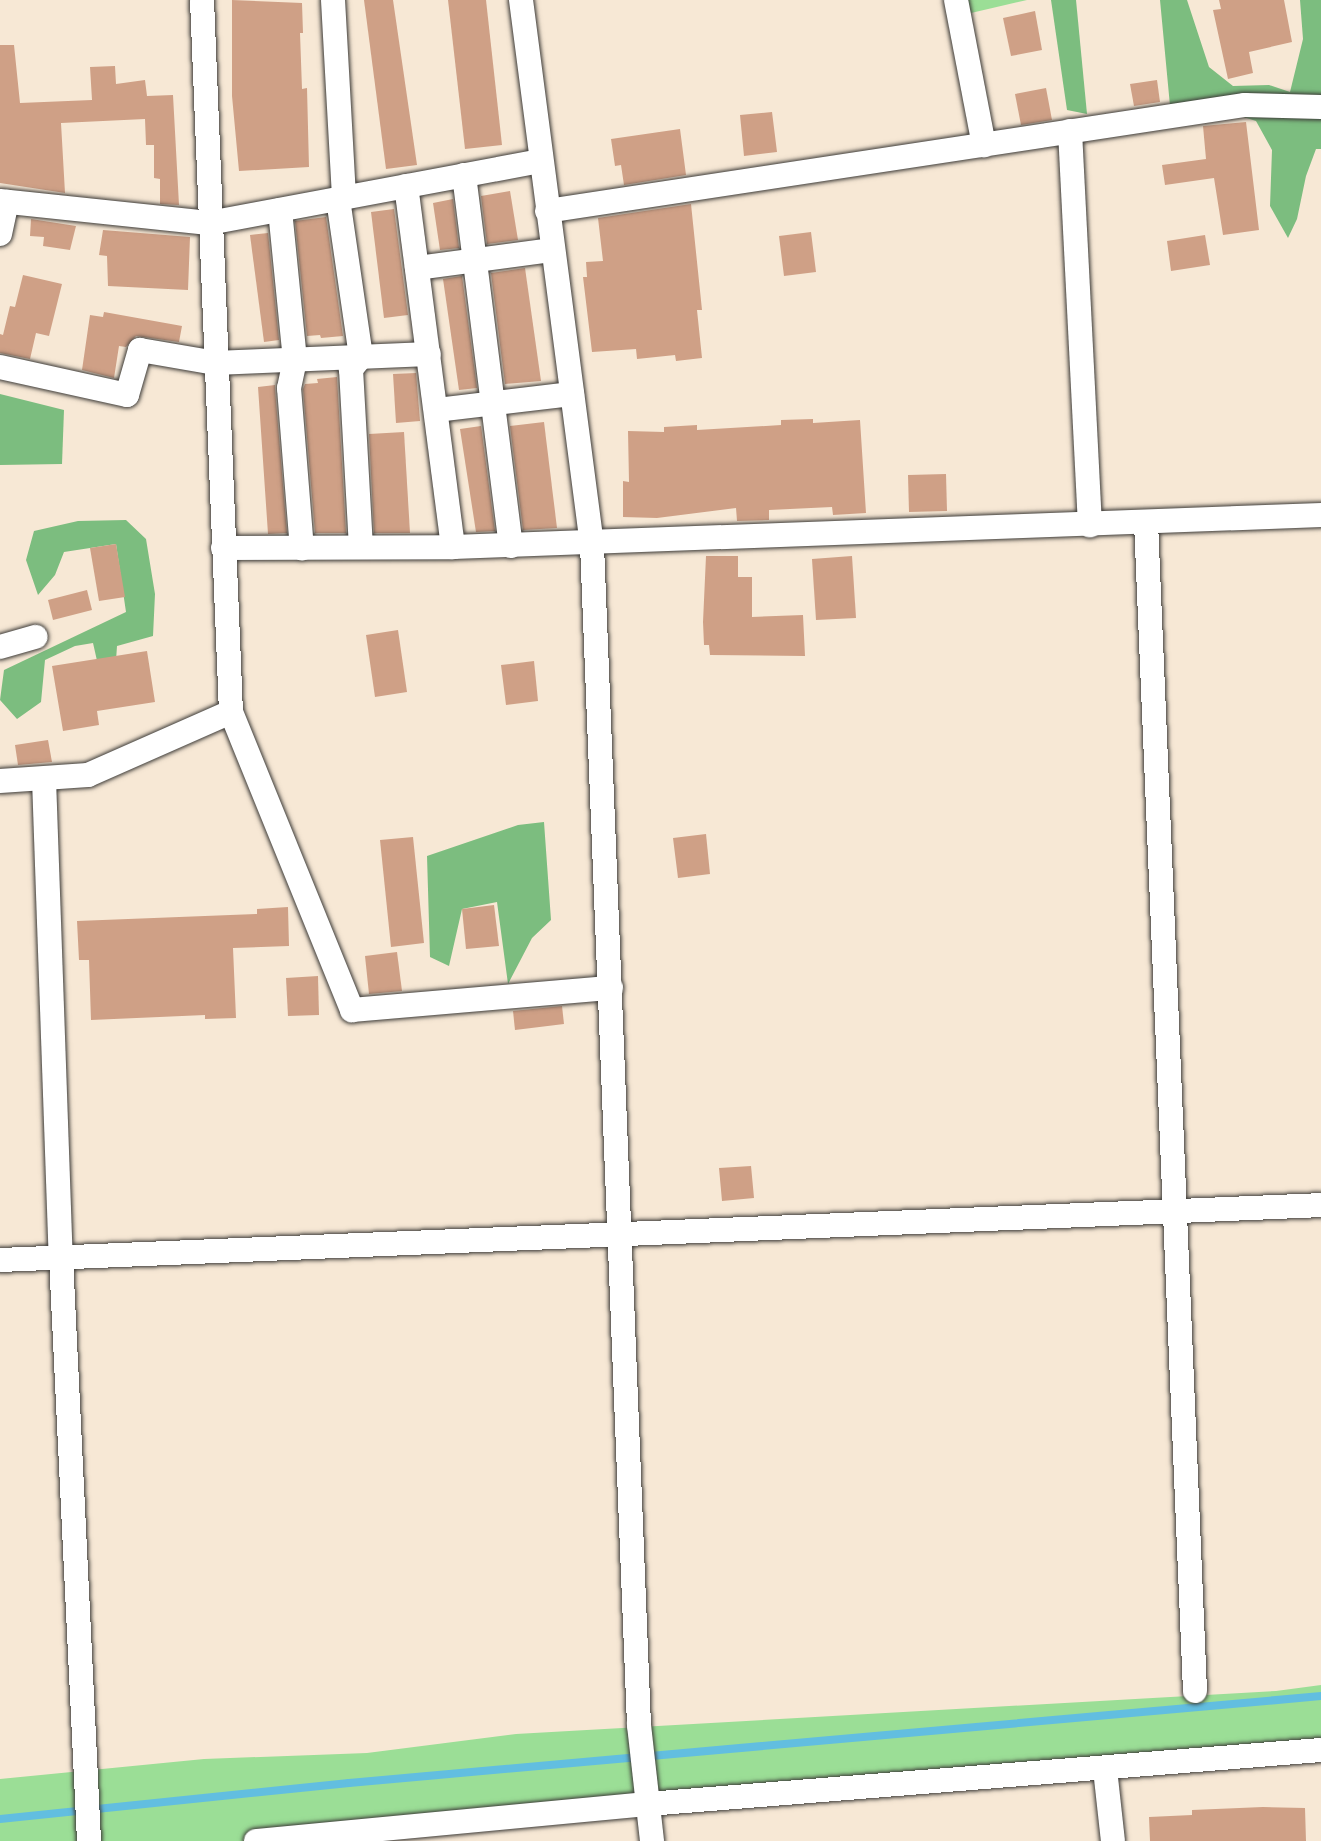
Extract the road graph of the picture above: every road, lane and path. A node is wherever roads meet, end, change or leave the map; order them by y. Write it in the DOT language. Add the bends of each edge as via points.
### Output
graph roads {
  1 [pos="202,0"];
  2 [pos="333,0"];
  3 [pos="521,0"];
  4 [pos="956,0"];
  5 [pos="1321,107"];
  6 [pos="1070,132"];
  7 [pos="984,145"];
  8 [pos="540,161"];
  9 [pos="464,175"];
  10 [pos="406,186"];
  11 [pos="341,198"];
  12 [pos="4,202"];
  13 [pos="280,210"];
  14 [pos="547,211"];
  15 [pos="209,223"];
  16 [pos="0,234"];
  17 [pos="552,250"];
  18 [pos="476,260"];
  19 [pos="417,268"];
  20 [pos="429,354"];
  21 [pos="362,357"];
  22 [pos="295,360"];
  23 [pos="215,363"];
  24 [pos="0,367"];
  25 [pos="572,394"];
  26 [pos="493,403"];
  27 [pos="437,410"];
  28 [pos="1321,515"];
  29 [pos="1146,522"];
  30 [pos="1090,525"];
  31 [pos="592,545"];
  32 [pos="511,546"];
  33 [pos="453,547"];
  34 [pos="224,548"];
  35 [pos="302,548"];
  36 [pos="361,548"];
  37 [pos="36,637"];
  38 [pos="0,647"];
  39 [pos="231,712"];
  40 [pos="44,779"];
  41 [pos="0,781"];
  42 [pos="611,988"];
  43 [pos="1321,1205"];
  44 [pos="1176,1211"];
  45 [pos="620,1235"];
  46 [pos="61,1258"];
  47 [pos="0,1260"];
  48 [pos="1195,1691"];
  49 [pos="1321,1750"];
  50 [pos="1106,1769"];
  51 [pos="648,1804"];
  52 [pos="414,1834"];
  53 [pos="89,1840"];
  54 [pos="255,1841"];
  55 [pos="652,1841"];
  56 [pos="1113,1841"];
  1 -- 15 [label="street"];
  2 -- 11 [label="street"];
  3 -- 8 [label="street"];
  4 -- 7 [label="street"];
  5 -- 6 [label="street" via="1245,105"];
  6 -- 7 [label="street"];
  6 -- 30 [label="street"];
  7 -- 14 [label="street"];
  8 -- 9 [label="street"];
  8 -- 14 [label="street"];
  9 -- 10 [label="street"];
  9 -- 18 [label="street"];
  10 -- 11 [label="street"];
  10 -- 19 [label="street"];
  11 -- 13 [label="street"];
  11 -- 21 [label="street"];
  12 -- 15 [label="street"];
  12 -- 16 [label="street"];
  13 -- 15 [label="street"];
  13 -- 22 [label="street"];
  14 -- 17 [label="street"];
  15 -- 23 [label="street"];
  17 -- 18 [label="street"];
  17 -- 25 [label="street"];
  18 -- 19 [label="street"];
  18 -- 26 [label="street"];
  19 -- 20 [label="street"];
  20 -- 21 [label="street"];
  20 -- 27 [label="street"];
  21 -- 22 [label="street"];
  21 -- 36 [label="street" via="351,369"];
  22 -- 23 [label="street"];
  22 -- 35 [label="street" via="289,388"];
  23 -- 24 [label="street" via="140,350 127,394"];
  23 -- 34 [label="street"];
  25 -- 26 [label="street"];
  25 -- 31 [label="street"];
  26 -- 27 [label="street"];
  26 -- 32 [label="street"];
  27 -- 33 [label="street"];
  28 -- 29 [label="street"];
  29 -- 30 [label="street"];
  29 -- 44 [label="street"];
  30 -- 31 [label="street"];
  31 -- 32 [label="street"];
  31 -- 42 [label="street"];
  32 -- 33 [label="street"];
  33 -- 36 [label="street"];
  34 -- 35 [label="street"];
  34 -- 39 [label="street"];
  35 -- 36 [label="street"];
  37 -- 38 [label="street"];
  39 -- 40 [label="street" via="88,775"];
  39 -- 42 [label="street" via="352,1010"];
  40 -- 41 [label="street"];
  40 -- 46 [label="street"];
  42 -- 45 [label="street"];
  43 -- 44 [label="street"];
  44 -- 45 [label="street"];
  44 -- 48 [label="street"];
  45 -- 46 [label="street"];
  45 -- 51 [label="street" via="639,1725"];
  46 -- 47 [label="street"];
  46 -- 53 [label="street"];
  49 -- 50 [label="street"];
  50 -- 51 [label="street"];
  50 -- 56 [label="street"];
  51 -- 52 [label="street"];
  51 -- 55 [label="street"];
  52 -- 54 [label="street"];
}
